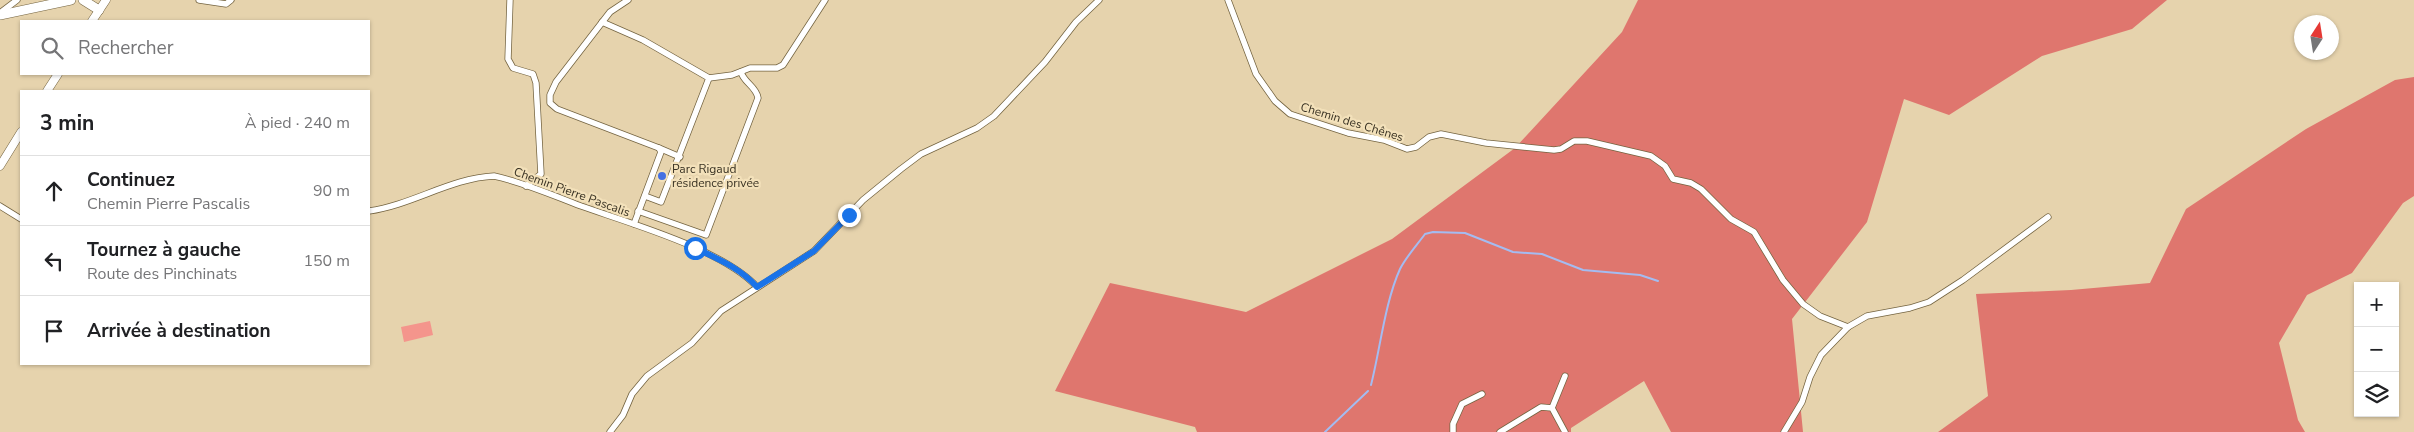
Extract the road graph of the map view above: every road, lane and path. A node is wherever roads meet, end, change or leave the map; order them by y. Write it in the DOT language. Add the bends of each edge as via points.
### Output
graph roads {
  1 [pos="17,0"];
  2 [pos="71,0"];
  3 [pos="83,0"];
  4 [pos="199,0"];
  5 [pos="231,0"];
  6 [pos="510,0"];
  7 [pos="628,0"];
  8 [pos="825,0"];
  9 [pos="1099,0"];
  10 [pos="1228,0"];
  11 [pos="99,3"];
  12 [pos="0,14"];
  13 [pos="88,20"];
  14 [pos="92,20"];
  15 [pos="602,22"];
  16 [pos="740,72"];
  17 [pos="57,75"];
  18 [pos="709,78"];
  19 [pos="48,90"];
  20 [pos="20,134"];
  21 [pos="659,148"];
  22 [pos="680,157"];
  23 [pos="0,166"];
  24 [pos="526,186"];
  25 [pos="645,196"];
  26 [pos="0,206"];
  27 [pos="370,211"];
  28 [pos="638,211"];
  29 [pos="2048,217"];
  30 [pos="20,218"];
  31 [pos="634,224"];
  32 [pos="757,287"];
  33 [pos="1848,327"];
  34 [pos="1565,376"];
  35 [pos="1482,394"];
  36 [pos="1552,408"];
  37 [pos="610,432"];
  38 [pos="1453,432"];
  39 [pos="1500,432"];
  40 [pos="1565,432"];
  41 [pos="1784,432"];
  1 -- 12 [label="street"];
  2 -- 12 [label="highway"];
  3 -- 11 [label="highway"];
  4 -- 5 [label="street" via="226,4"];
  6 -- 24 [label="street" via="508,59 513,68 533,74 536,83 541,174"];
  7 -- 15 [label="street"];
  8 -- 16 [label="street" via="783,64 777,68 750,68"];
  9 -- 32 [label="street" via="994,116 977,128 921,154 863,200 814,251"];
  10 -- 33 [label="street, Chemin des Chênes" via="1256,74 1275,102 1290,114 1407,149 1441,134 1486,143 1554,150 1574,141 1587,141 1651,156 1665,166 1673,178 1701,189 1731,219 1754,232 1782,280 1803,304 1820,316"];
  11 -- 13 [label="main road"];
  11 -- 14 [label="main road"];
  15 -- 18 [label="street" via="650,44"];
  15 -- 21 [label="street" via="556,82 550,103 557,109"];
  16 -- 18 [label="street"];
  16 -- 28 [label="street" via="758,98 706,235"];
  17 -- 19 [label="main road"];
  18 -- 22 [label="street"];
  20 -- 23 [label="main road"];
  21 -- 22 [label="street"];
  21 -- 25 [label="street" via="661,152"];
  22 -- 25 [label="street" via="662,202"];
  24 -- 27 [label="street, Chemin Pierre Pascalis" via="494,176 478,177"];
  24 -- 31 [label="street, Chemin Pierre Pascalis"];
  25 -- 28 [label="street"];
  26 -- 30 [label="street"];
  28 -- 31 [label="street"];
  29 -- 33 [label="street" via="1929,302 1867,316"];
  31 -- 32 [label="street, Chemin Pierre Pascalis" via="726,262"];
  32 -- 37 [label="street" via="721,311 692,343 647,376 632,394 623,415"];
  33 -- 41 [label="street" via="1822,354 1802,402"];
  34 -- 36 [label="street"];
  35 -- 38 [label="street" via="1462,404"];
  36 -- 39 [label="street" via="1541,407"];
  36 -- 40 [label="street"];
}
